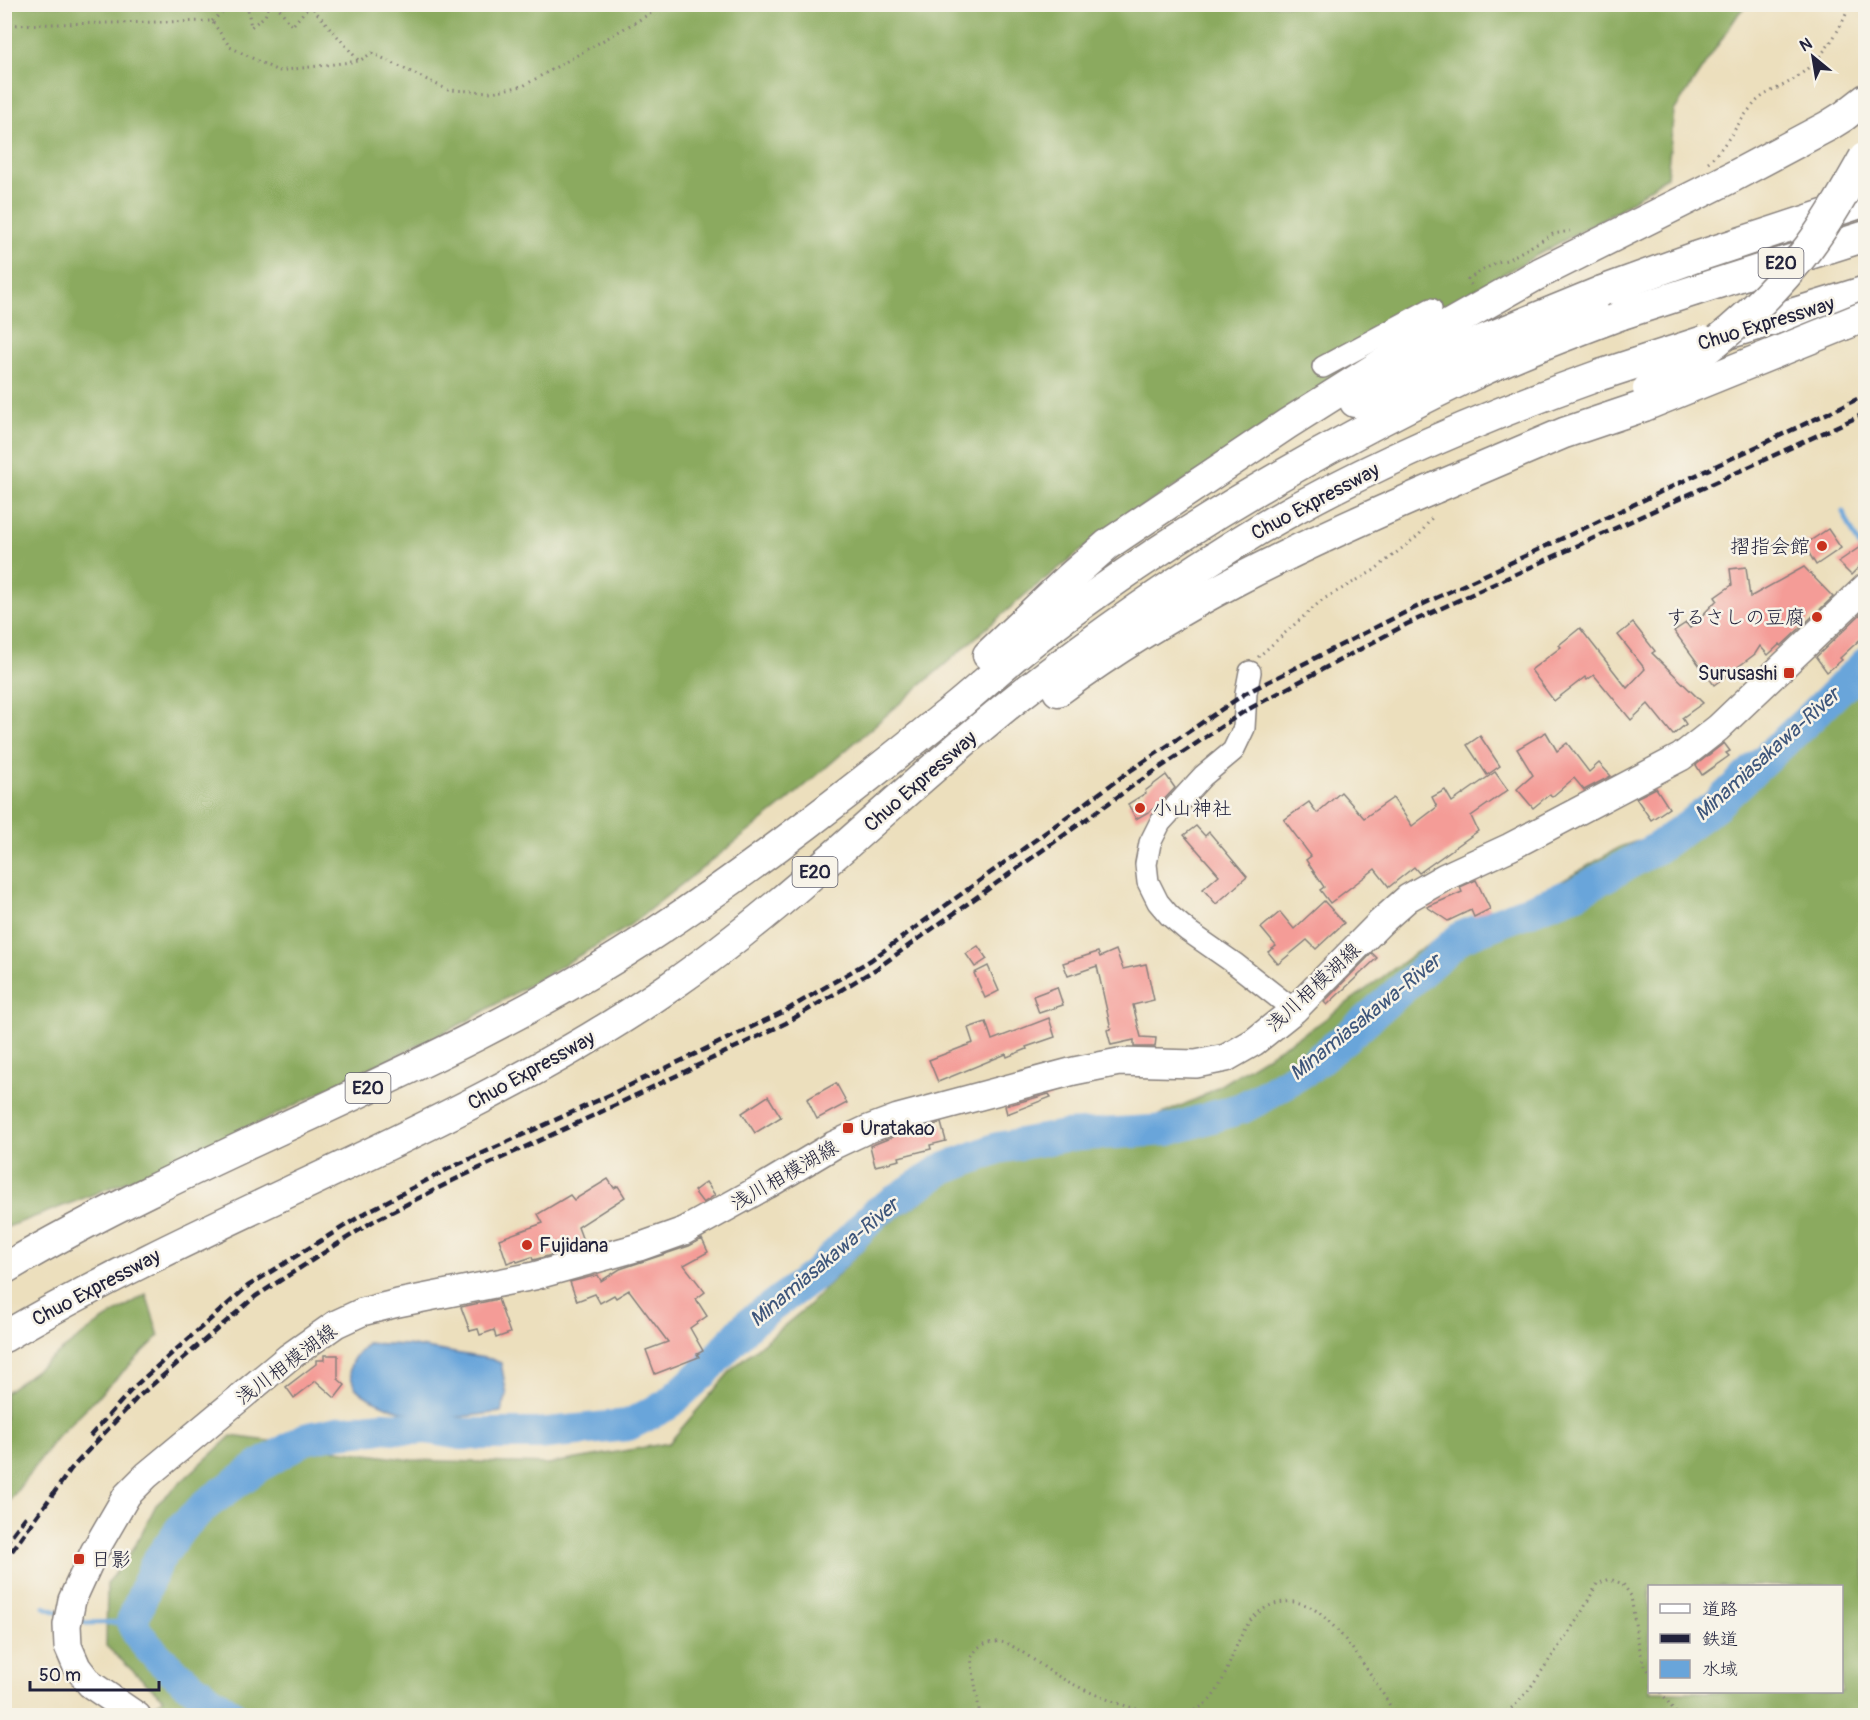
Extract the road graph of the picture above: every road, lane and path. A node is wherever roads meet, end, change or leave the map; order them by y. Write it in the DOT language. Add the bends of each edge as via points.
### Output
graph roads {
  1 [pos="219,4"];
  2 [pos="229,4"];
  3 [pos="247,4"];
  4 [pos="270,4"];
  5 [pos="276,4"];
  6 [pos="663,4"];
  7 [pos="1850,4"];
  8 [pos="224,11"];
  9 [pos="212,21"];
  10 [pos="4,25"];
  11 [pos="359,61"];
  12 [pos="1866,99"];
  13 [pos="1865,156"];
  14 [pos="1705,164"];
  15 [pos="1866,201"];
  16 [pos="1572,230"];
  17 [pos="1866,236"];
  18 [pos="1471,285"];
  19 [pos="1866,291"];
  20 [pos="1431,309"];
  21 [pos="1866,316"];
  22 [pos="1727,334"];
  23 [pos="1323,367"];
  24 [pos="1564,433"];
  25 [pos="1216,473"];
  26 [pos="1436,499"];
  27 [pos="1866,587"];
  28 [pos="1250,672"];
  29 [pos="811,876"];
  30 [pos="721,888"];
  31 [pos="1294,1010"];
  32 [pos="4,1269"];
  33 [pos="4,1337"];
  34 [pos="1648,1670"];
  35 [pos="1662,1693"];
  36 [pos="137,1716"];
  37 [pos="980,1716"];
  38 [pos="1396,1716"];
  39 [pos="1502,1716"];
  40 [pos="1678,1716"];
  1 -- 8 [label="path"];
  2 -- 8 [label="path"];
  3 -- 4 [label="path" via="251,27 265,16"];
  5 -- 11 [label="path" via="292,26 310,5"];
  6 -- 11 [label="path" via="523,86 492,92 448,90 372,52"];
  7 -- 14 [label="path" via="1832,41 1792,80 1756,100"];
  8 -- 9 [label="path"];
  9 -- 10 [label="path"];
  9 -- 11 [label="path" via="230,47 278,72"];
  12 -- 25 [label="highway" via="1789,148 1486,302 1391,358"];
  13 -- 22 [label="highway, bridge" via="1809,248"];
  15 -- 25 [label="highway, bridge" via="1602,291 1461,349"];
  16 -- 18 [label="path" via="1554,234 1497,262 1468,279"];
  17 -- 30 [label="highway, Chuo Expressway / E20, bridge" via="1622,314 1548,342 1468,377 1302,463 1168,544 1093,596 1024,648 959,705"];
  19 -- 22 [label="highway, Chuo Expressway / E20"];
  20 -- 23 [label="street"];
  21 -- 24 [label="highway, bridge" via="1644,406"];
  22 -- 24 [label="highway, bridge" via="1674,374"];
  22 -- 29 [label="highway, Chuo Expressway / E20, bridge" via="1512,407 1415,448 1295,510 1186,575 1101,634 1015,700"];
  24 -- 26 [label="highway, bridge"];
  25 -- 30 [label="highway" via="1107,545 986,657"];
  26 -- 28 [label="path" via="1419,535 1372,571 1322,600 1258,657"];
  26 -- 29 [label="highway" via="1359,521 1212,593 1161,623 1070,682"];
  27 -- 31 [label="main road, 浅川相模湖線" via="1718,728 1681,757 1408,898"];
  28 -- 31 [label="street" via="1244,728 1233,751 1203,776 1160,823 1150,843 1148,882 1169,915"];
  29 -- 33 [label="highway, Chuo Expressway / E20" via="670,987 519,1080 120,1272"];
  30 -- 32 [label="highway, Chuo Expressway / E20" via="574,983 495,1026 146,1193"];
  31 -- 36 [label="main road, 浅川相模湖線" via="1254,1042 1226,1058 1196,1064 1119,1062 898,1118 834,1145 684,1231 589,1262 398,1303 362,1312 336,1324 289,1357 147,1474 127,1495 78,1582 68,1618 68,1646 77,1667 90,1684"];
  34 -- 39 [label="path" via="1639,1646 1631,1596 1623,1584 1610,1579 1597,1584 1528,1691"];
  35 -- 40 [label="path"];
  37 -- 38 [label="path" via="971,1658 978,1647 992,1642 1006,1643 1062,1678 1128,1707 1175,1714 1193,1711 1208,1702 1220,1685 1249,1623 1262,1609 1278,1602 1300,1603 1322,1616 1370,1673"];
}
